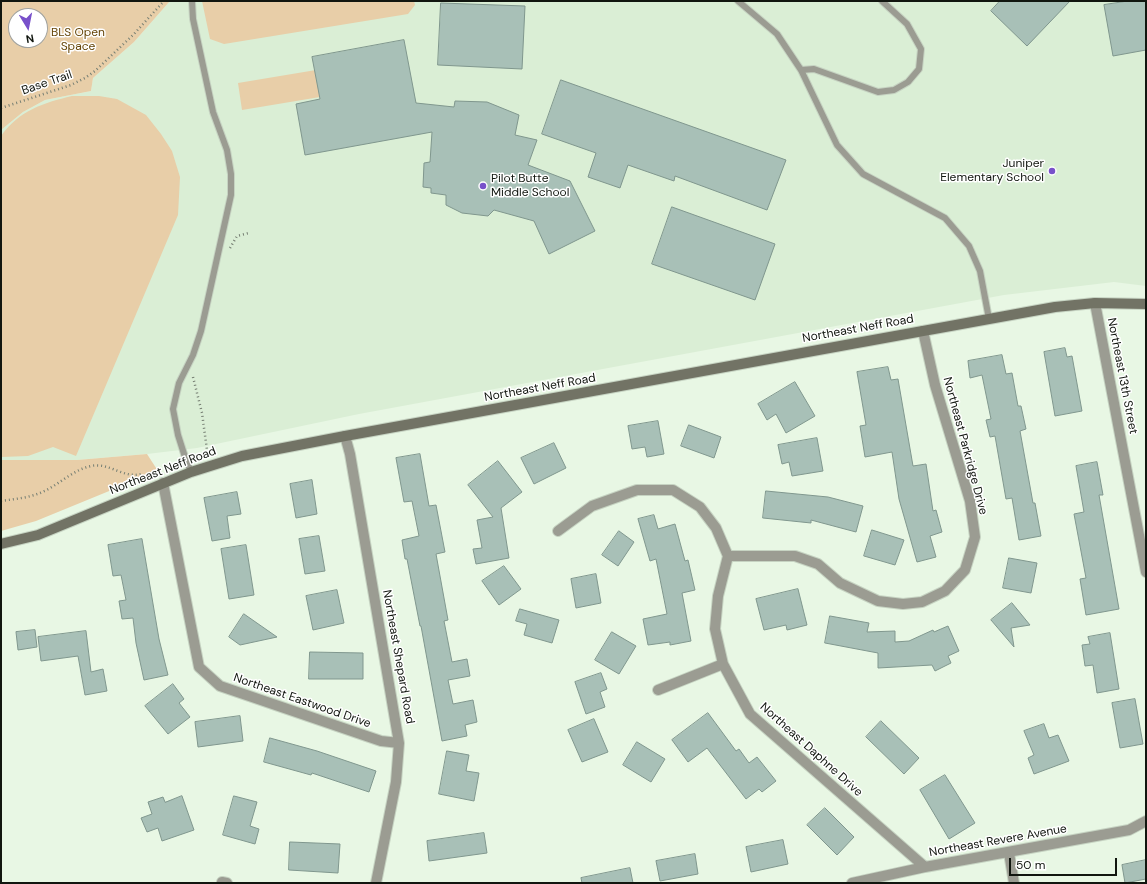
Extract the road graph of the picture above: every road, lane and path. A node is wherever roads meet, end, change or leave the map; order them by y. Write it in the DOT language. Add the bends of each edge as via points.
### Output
graph roads {
  1 [pos="164,1"];
  2 [pos="192,1"];
  3 [pos="738,1"];
  4 [pos="747,1"];
  5 [pos="882,1"];
  6 [pos="749,11"];
  7 [pos="801,70"];
  8 [pos="1,108"];
  9 [pos="1095,303"];
  10 [pos="1146,304"];
  11 [pos="989,319"];
  12 [pos="922,331"];
  13 [pos="345,436"];
  14 [pos="191,472"];
  15 [pos="141,474"];
  16 [pos="163,483"];
  17 [pos="1,502"];
  18 [pos="558,530"];
  19 [pos="1,544"];
  20 [pos="728,556"];
  21 [pos="1146,572"];
  22 [pos="723,664"];
  23 [pos="658,690"];
  24 [pos="399,742"];
  25 [pos="1146,821"];
  26 [pos="1009,853"];
  27 [pos="924,867"];
  28 [pos="376,883"];
  29 [pos="852,883"];
  30 [pos="1014,883"];
  1 -- 8 [label="path, Base Trail" via="134,34 85,78 72,85"];
  2 -- 14 [label="lane" via="193,19 213,112 227,150 231,195 201,331 179,383 173,409 184,457"];
  3 -- 6 [label="lane"];
  4 -- 6 [label="lane"];
  5 -- 7 [label="lane" via="907,24 921,49 919,69 908,82 894,90 878,92 814,69"];
  6 -- 7 [label="lane" via="777,34"];
  7 -- 11 [label="lane" via="837,145 863,174 945,218 969,246 980,271"];
  9 -- 10 [label="main road, Northeast Neff Road"];
  9 -- 11 [label="main road, Northeast Neff Road" via="1054,307"];
  9 -- 21 [label="street, Northeast 13th Street"];
  11 -- 12 [label="main road, Northeast Neff Road"];
  12 -- 13 [label="main road, Northeast Neff Road"];
  12 -- 20 [label="street, Northeast Parkridge Drive" via="934,385 970,501 975,537 965,570 945,591 922,602 902,604 878,601 840,583 818,564 795,556"];
  13 -- 14 [label="main road, Northeast Neff Road" via="242,456"];
  13 -- 24 [label="street, Northeast Shepard Road"];
  14 -- 16 [label="main road, Northeast Neff Road"];
  15 -- 17 [label="path" via="134,476 106,467 93,466 79,469 40,493"];
  16 -- 19 [label="main road, Northeast Neff Road" via="38,535"];
  16 -- 24 [label="street, Northeast Eastwood Drive" via="199,667 220,686 381,741"];
  18 -- 20 [label="street" via="592,506 637,490 673,490 700,507 716,528"];
  20 -- 22 [label="street, Northeast Daphne Drive" via="718,596 715,629"];
  22 -- 23 [label="street"];
  22 -- 27 [label="street, Northeast Daphne Drive" via="750,714"];
  24 -- 28 [label="street, Northeast Shepard Road" via="396,782"];
  25 -- 26 [label="street, Northeast Revere Avenue" via="1129,830"];
  26 -- 27 [label="street, Northeast Revere Avenue"];
  26 -- 30 [label="street"];
  27 -- 29 [label="street, Northeast Revere Avenue"];
}
